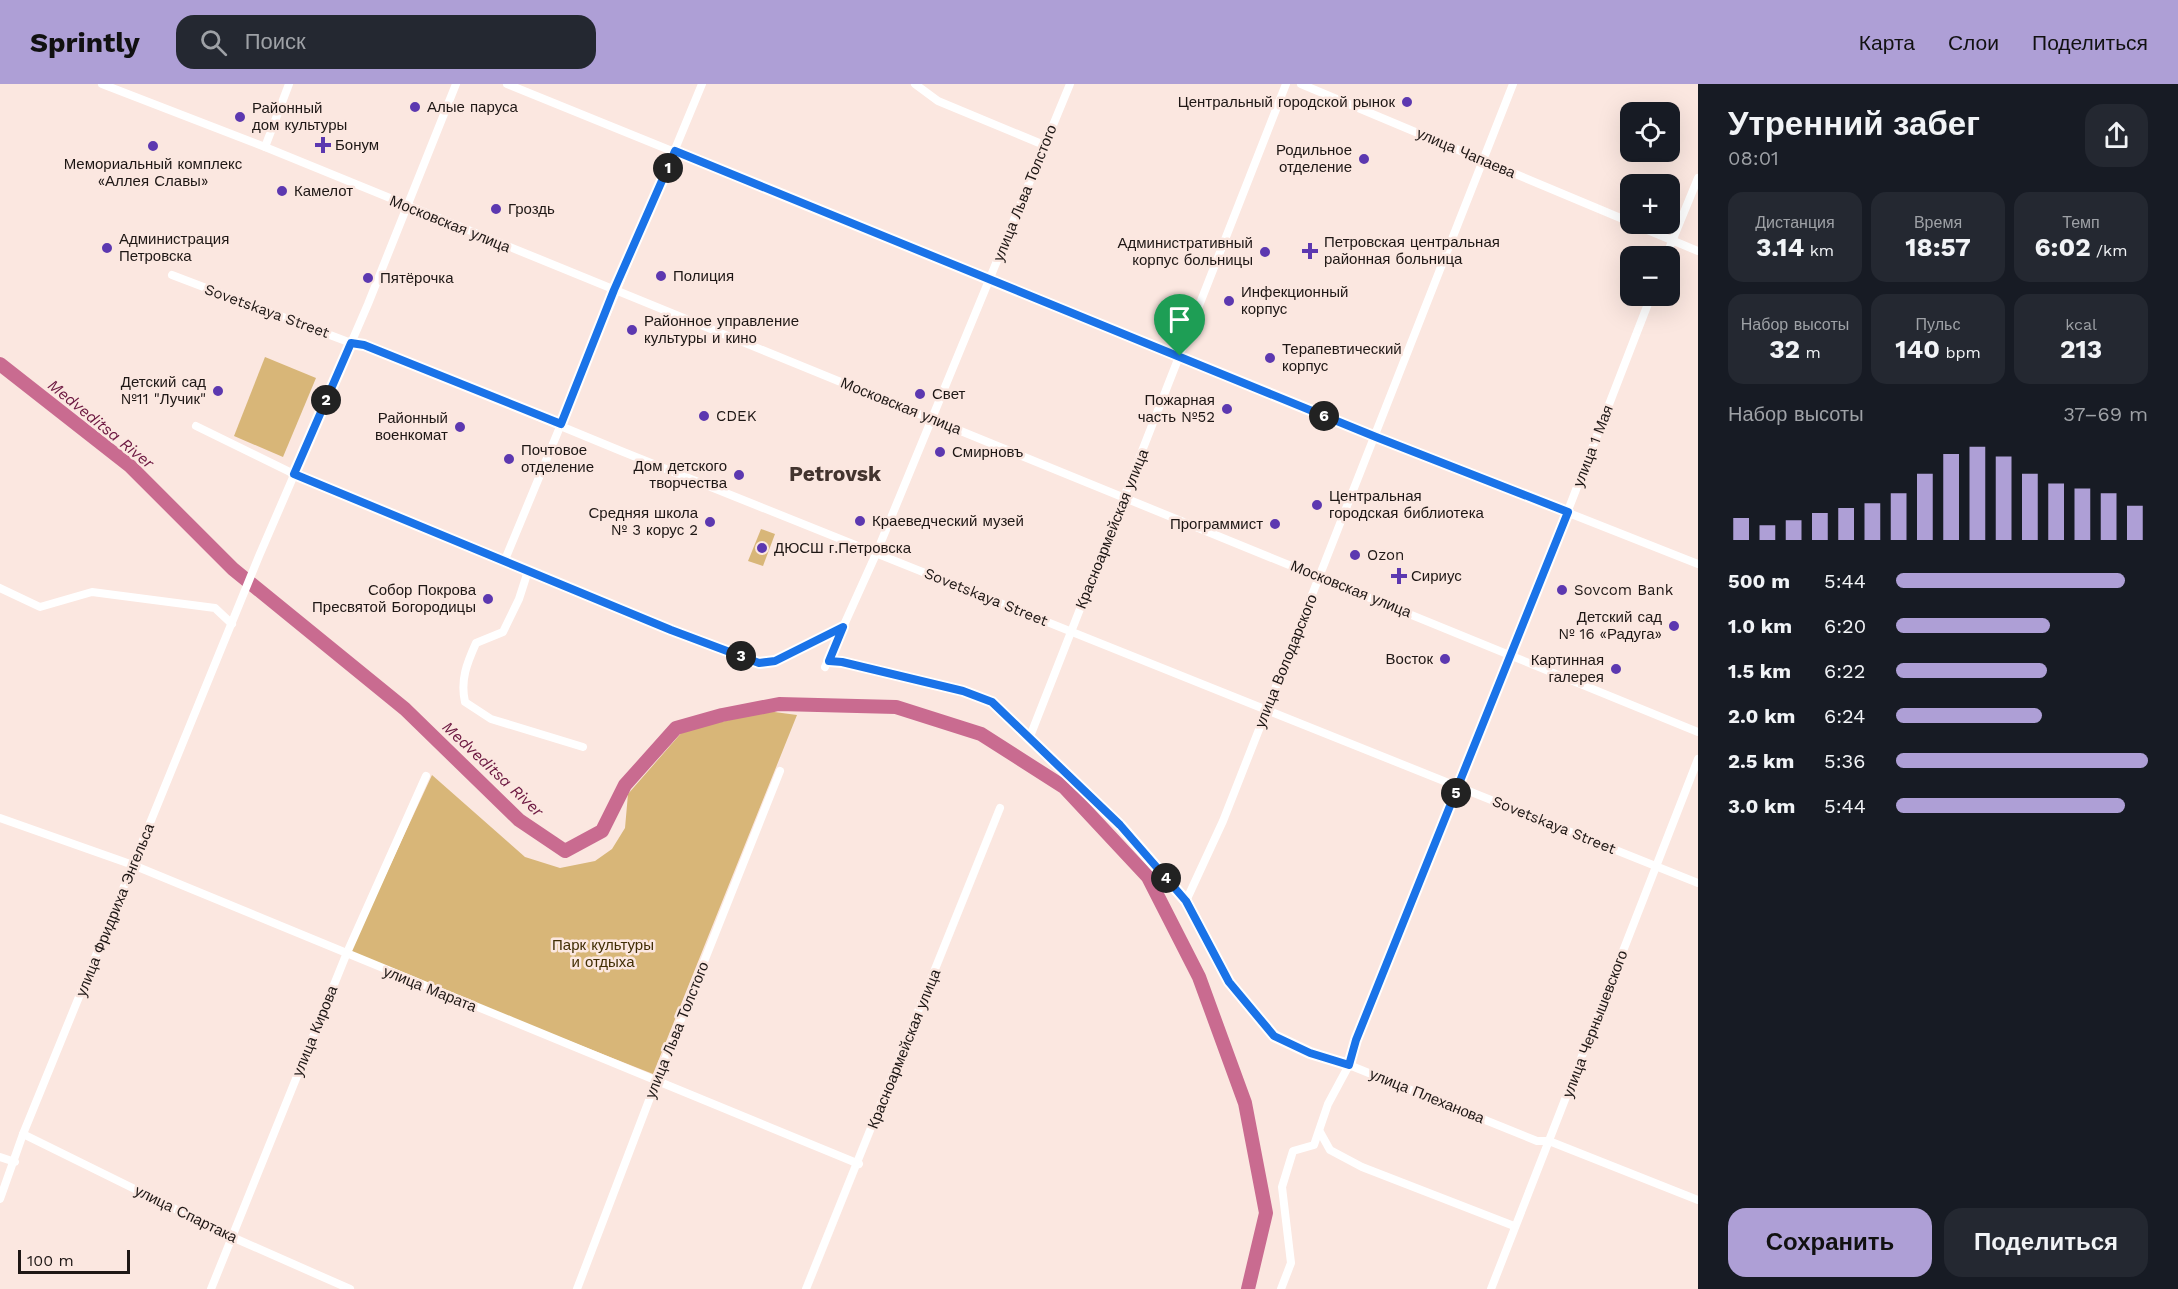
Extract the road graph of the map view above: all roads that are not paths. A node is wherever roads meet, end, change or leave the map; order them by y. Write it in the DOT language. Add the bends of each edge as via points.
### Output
graph roads {
  1 [pos="102,84"];
  2 [pos="289,84"];
  3 [pos="456,84"];
  4 [pos="507,84"];
  5 [pos="702,84"];
  6 [pos="915,84"];
  7 [pos="1070,84"];
  8 [pos="1286,84"];
  9 [pos="1301,84"];
  10 [pos="1513,84"];
  11 [pos="1044,146"];
  12 [pos="265,147"];
  13 [pos="675,151"];
  14 [pos="1485,160"];
  15 [pos="1698,178"];
  16 [pos="407,206"];
  17 [pos="1620,218"];
  18 [pos="1658,234"];
  19 [pos="1672,240"];
  20 [pos="1670,246"];
  21 [pos="1698,251"];
  22 [pos="172,275"];
  23 [pos="990,278"];
  24 [pos="614,290"];
  25 [pos="1647,306"];
  26 [pos="351,343"];
  27 [pos="1180,356"];
  28 [pos="931,418"];
  29 [pos="561,424"];
  30 [pos="196,426"];
  31 [pos="1376,437"];
  32 [pos="294,474"];
  33 [pos="1126,497"];
  34 [pos="1568,512"];
  35 [pos="876,554"];
  36 [pos="504,561"];
  37 [pos="1698,564"];
  38 [pos="528,571"];
  39 [pos="1320,576"];
  40 [pos="0,588"];
  41 [pos="233,622"];
  42 [pos="843,627"];
  43 [pos="1071,631"];
  44 [pos="1512,655"];
  45 [pos="827,664"];
  46 [pos="1265,710"];
  47 [pos="1698,732"];
  48 [pos="1029,739"];
  49 [pos="583,747"];
  50 [pos="1698,759"];
  51 [pos="780,771"];
  52 [pos="426,776"];
  53 [pos="1458,787"];
  54 [pos="1000,808"];
  55 [pos="0,818"];
  56 [pos="133,865"];
  57 [pos="1656,866"];
  58 [pos="1698,883"];
  59 [pos="1186,901"];
  60 [pos="346,955"];
  61 [pos="1349,1065"];
  62 [pos="656,1082"];
  63 [pos="1320,1132"];
  64 [pos="23,1134"];
  65 [pos="1549,1142"];
  66 [pos="0,1157"];
  67 [pos="15,1162"];
  68 [pos="859,1164"];
  69 [pos="0,1199"];
  70 [pos="1698,1200"];
  71 [pos="1514,1226"];
  72 [pos="232,1237"];
  73 [pos="211,1289"];
  74 [pos="350,1289"];
  75 [pos="577,1289"];
  76 [pos="806,1289"];
  77 [pos="1281,1289"];
  78 [pos="1491,1289"];
  1 -- 12 [label="street, Московская улица"];
  2 -- 12 [label="street"];
  3 -- 16 [label="street"];
  4 -- 13 [label="street"];
  5 -- 13 [label="street"];
  6 -- 11 [label="street" via="938,101"];
  7 -- 11 [label="street, улица Льва Толстого"];
  8 -- 27 [label="street, Красноармейская улица"];
  9 -- 14 [label="street, улица Чапаева"];
  10 -- 14 [label="street, улица Володарского"];
  11 -- 23 [label="street, улица Льва Толстого"];
  12 -- 16 [label="street, Московская улица"];
  13 -- 23 [label="street"];
  13 -- 24 [label="street"];
  14 -- 17 [label="street, улица Чапаева"];
  14 -- 31 [label="street, улица Володарского"];
  15 -- 19 [label="street"];
  16 -- 24 [label="street, Московская улица"];
  16 -- 26 [label="street"];
  18 -- 19 [label="street, улица Чапаева"];
  19 -- 20 [label="street"];
  19 -- 21 [label="street, улица Чапаева"];
  22 -- 26 [label="street, Sovetskaya Street"];
  23 -- 27 [label="street"];
  23 -- 28 [label="street, улица Льва Толстого"];
  24 -- 28 [label="street, Московская улица"];
  24 -- 29 [label="street"];
  25 -- 34 [label="street, улица 1 Мая"];
  26 -- 29 [label="street, Sovetskaya Street"];
  26 -- 32 [label="street"];
  27 -- 31 [label="street"];
  27 -- 33 [label="street, Красноармейская улица"];
  28 -- 33 [label="street, Московская улица"];
  28 -- 35 [label="street, улица Льва Толстого"];
  29 -- 35 [label="street, Sovetskaya Street"];
  29 -- 36 [label="street"];
  30 -- 32 [label="street"];
  31 -- 34 [label="street"];
  31 -- 39 [label="street, улица Володарского"];
  32 -- 36 [label="street"];
  32 -- 41 [label="street, улица Фридриха Энгельса"];
  33 -- 39 [label="street, Московская улица"];
  33 -- 43 [label="street, Красноармейская улица"];
  34 -- 37 [label="street"];
  34 -- 44 [label="street, улица 1 Мая"];
  35 -- 42 [label="street, улица Льва Толстого"];
  35 -- 43 [label="street, Sovetskaya Street"];
  36 -- 38 [label="street"];
  38 -- 42 [label="street" via="759,663 775,661"];
  38 -- 49 [label="street" via="503,632 476,643 462,687 465,702 491,719"];
  39 -- 44 [label="street, Московская улица"];
  39 -- 46 [label="street, улица Володарского"];
  40 -- 41 [label="street" via="40,607 92,592 215,608"];
  41 -- 56 [label="street, улица Фридриха Энгельса"];
  42 -- 45 [label="street, улица Льва Толстого"];
  43 -- 46 [label="street, Sovetskaya Street"];
  43 -- 48 [label="street, Красноармейская улица"];
  44 -- 47 [label="street, Московская улица"];
  44 -- 53 [label="street, улица 1 Мая"];
  45 -- 48 [label="street, улица Плеханова" via="842,662 963,691 992,702"];
  46 -- 53 [label="street, Sovetskaya Street"];
  46 -- 59 [label="street, улица Володарского" via="1224,821"];
  48 -- 59 [label="street, улица Плеханова" via="1120,825"];
  50 -- 57 [label="street, улица Чернышевского"];
  51 -- 62 [label="street, улица Льва Толстого"];
  52 -- 60 [label="street, улица Кирова"];
  53 -- 57 [label="street, Sovetskaya Street"];
  53 -- 61 [label="street, улица 1 Мая"];
  54 -- 68 [label="street, Красноармейская улица"];
  55 -- 56 [label="street, улица Марата"];
  56 -- 60 [label="street, улица Марата"];
  56 -- 64 [label="street, улица Фридриха Энгельса"];
  57 -- 58 [label="street, Sovetskaya Street"];
  57 -- 65 [label="street, улица Чернышевского"];
  59 -- 61 [label="street, улица Плеханова" via="1229,982 1274,1036"];
  60 -- 62 [label="street, улица Марата"];
  60 -- 72 [label="street, улица Кирова"];
  61 -- 63 [label="street, улица 1 Мая" via="1328,1104"];
  61 -- 65 [label="street, улица Плеханова" via="1538,1141"];
  62 -- 68 [label="street, улица Марата"];
  62 -- 75 [label="street, улица Льва Толстого"];
  63 -- 71 [label="street" via="1330,1150 1362,1167"];
  63 -- 77 [label="street" via="1314,1145 1293,1151 1282,1187 1291,1263"];
  64 -- 67 [label="street, улица Фридриха Энгельса"];
  64 -- 72 [label="street, улица Спартака"];
  65 -- 70 [label="street, улица Плеханова"];
  65 -- 71 [label="street, улица Чернышевского"];
  66 -- 67 [label="street"];
  67 -- 69 [label="street, улица Фридриха Энгельса"];
  68 -- 76 [label="street, Красноармейская улица"];
  71 -- 78 [label="street, улица Чернышевского"];
  72 -- 73 [label="street, улица Кирова"];
  72 -- 74 [label="street, улица Спартака"];
}
